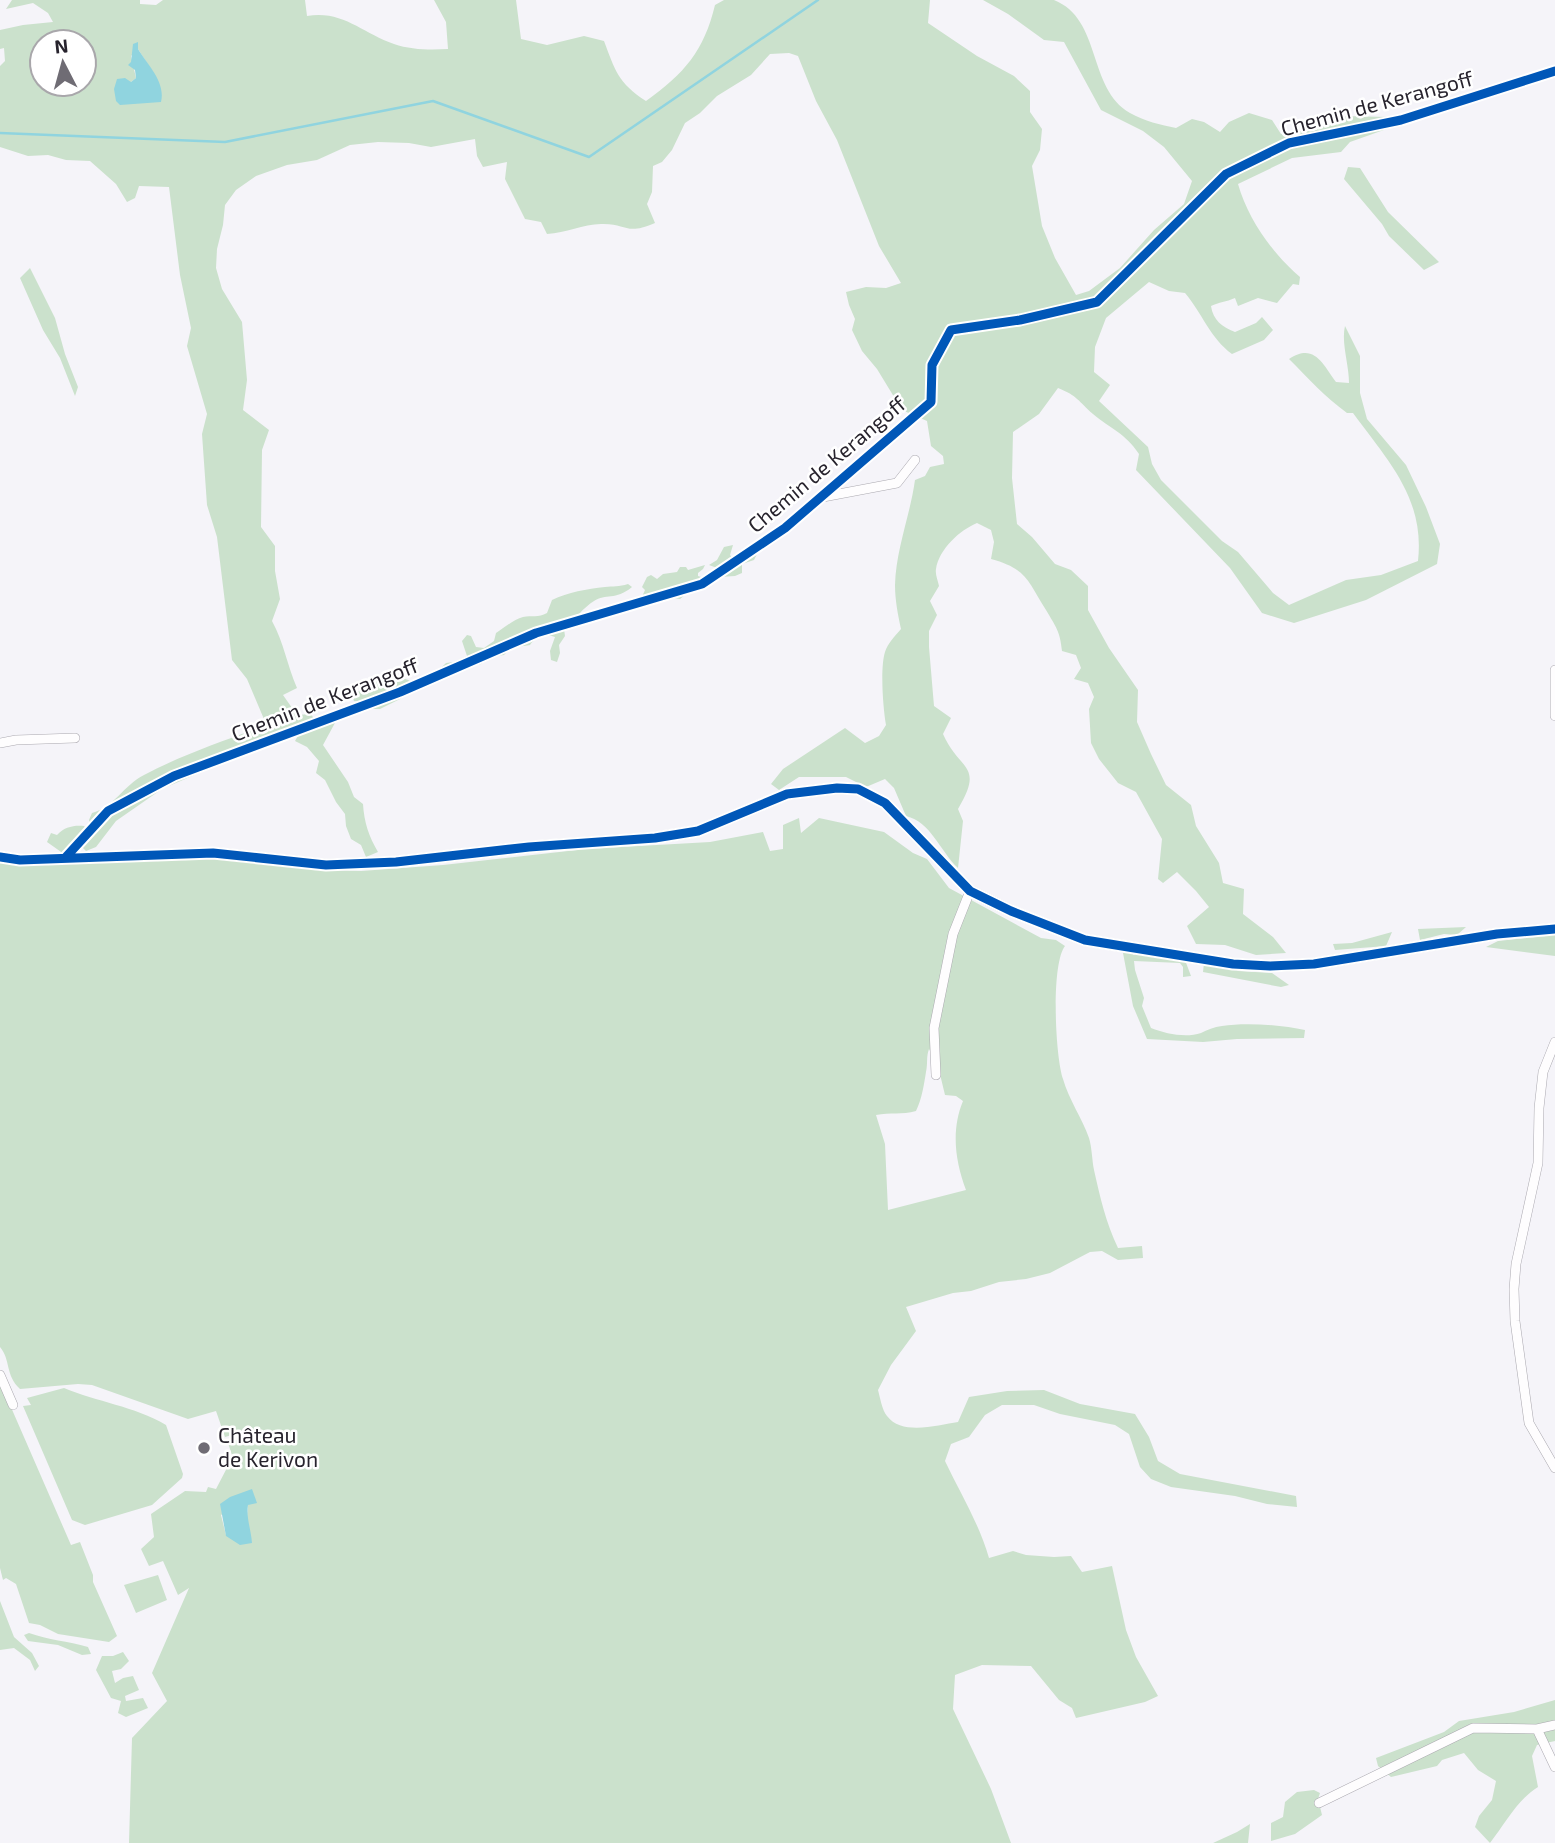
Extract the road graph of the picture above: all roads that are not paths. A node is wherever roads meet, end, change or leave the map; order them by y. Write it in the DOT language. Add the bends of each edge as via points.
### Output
graph roads {
  1 [pos="1555,71"];
  2 [pos="915,460"];
  3 [pos="821,497"];
  4 [pos="1555,670"];
  5 [pos="1555,716"];
  6 [pos="75,738"];
  7 [pos="0,743"];
  8 [pos="0,857"];
  9 [pos="65,858"];
  10 [pos="970,891"];
  11 [pos="1555,929"];
  12 [pos="1555,1042"];
  13 [pos="936,1075"];
  14 [pos="0,1375"];
  15 [pos="13,1405"];
  16 [pos="1555,1468"];
  17 [pos="1555,1725"];
  18 [pos="1537,1729"];
  19 [pos="1555,1767"];
  20 [pos="1320,1803"];
  1 -- 3 [label="street, Chemin de Kerangoff" via="1402,120 1289,143 1226,174 1097,303 951,330 932,365 930,402"];
  2 -- 3 [label="street" via="897,483"];
  3 -- 9 [label="street, Chemin de Kerangoff" via="785,528 702,584 536,633 400,692 174,776 108,811"];
  4 -- 5 [label="street"];
  6 -- 7 [label="street"];
  8 -- 9 [label="street"];
  9 -- 10 [label="street" via="214,853 326,865 396,862 698,831 787,794 837,788 858,789 885,803"];
  10 -- 11 [label="street" via="1085,940 1233,964 1314,964"];
  10 -- 13 [label="street" via="953,934 934,1028"];
  12 -- 16 [label="street" via="1543,1072 1538,1163 1516,1264 1514,1304 1529,1423"];
  14 -- 15 [label="street"];
  17 -- 18 [label="street"];
  18 -- 19 [label="street"];
  18 -- 20 [label="street" via="1473,1728"];
}
